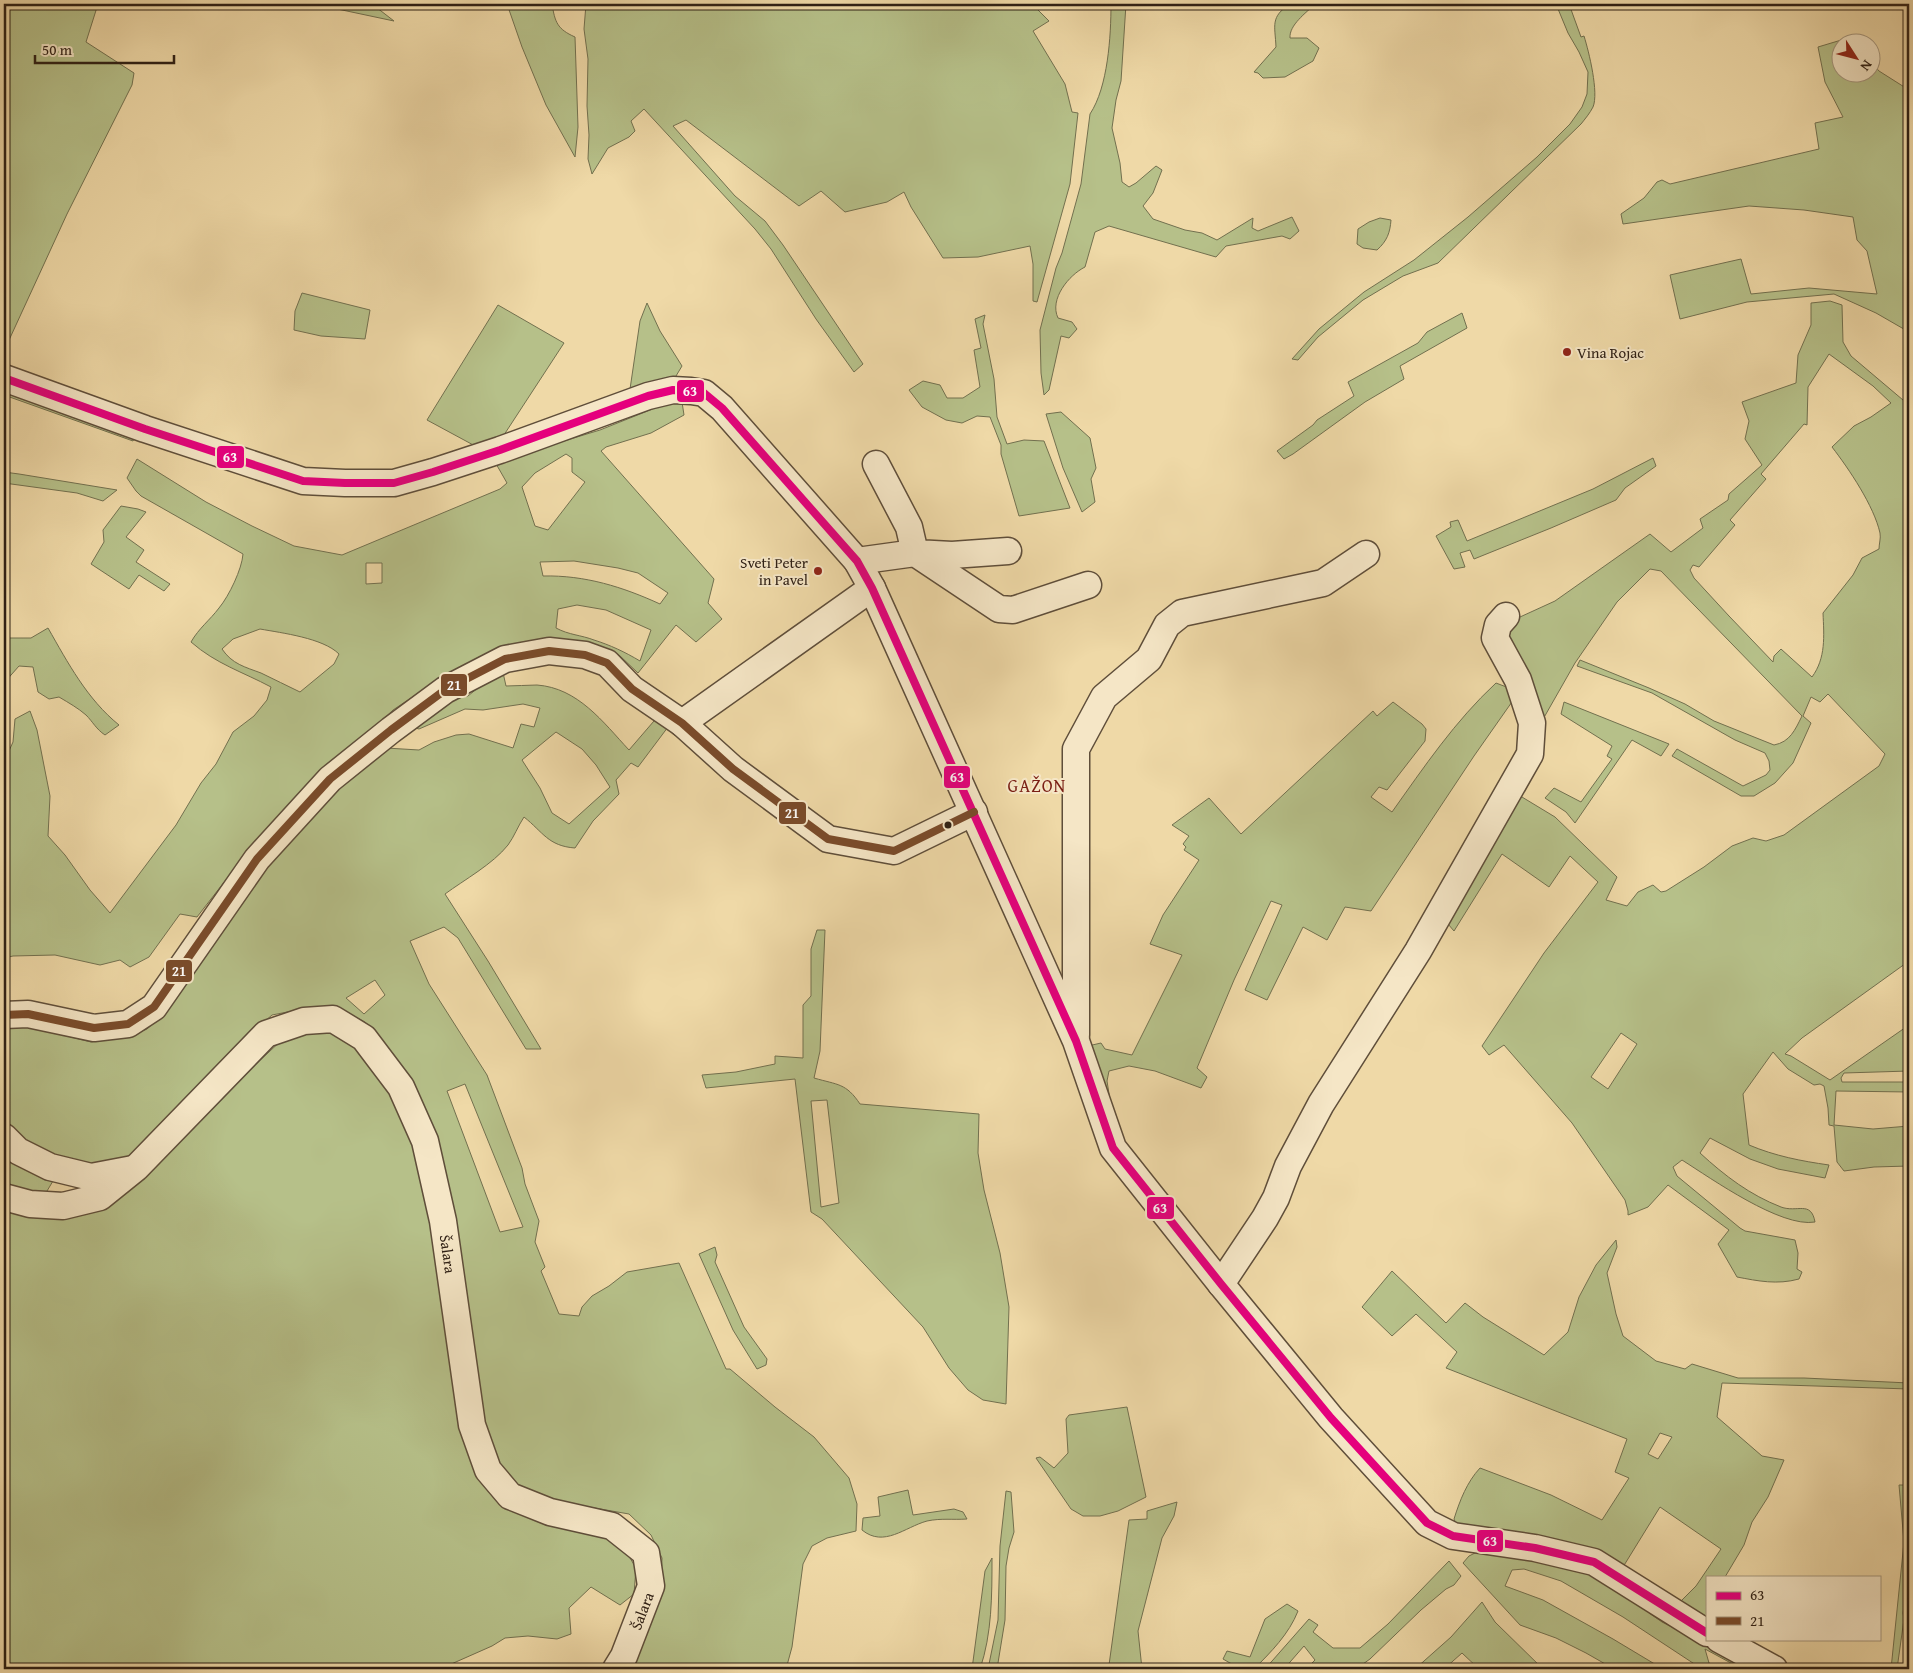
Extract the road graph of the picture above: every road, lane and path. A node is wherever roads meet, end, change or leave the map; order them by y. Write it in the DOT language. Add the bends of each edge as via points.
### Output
graph roads {
  1 [pos="4,378"];
  2 [pos="876,464"];
  3 [pos="1008,551"];
  4 [pos="915,553"];
  5 [pos="1366,554"];
  6 [pos="857,561"];
  7 [pos="1088,585"];
  8 [pos="872,588"];
  9 [pos="1506,616"];
  10 [pos="682,723"];
  11 [pos="974,812"];
  12 [pos="4,1015"];
  13 [pos="1076,1041"];
  14 [pos="4,1137"];
  15 [pos="136,1168"];
  16 [pos="4,1197"];
  17 [pos="1221,1284"];
  18 [pos="1706,1632"];
  19 [pos="1721,1640"];
  20 [pos="616,1669"];
  21 [pos="1774,1669"];
  1 -- 6 [label="street" via="303,481 345,483 394,483 500,450 648,396 673,390 704,393 722,408"];
  2 -- 4 [label="street" via="909,527"];
  3 -- 4 [label="street" via="952,555"];
  4 -- 6 [label="street"];
  4 -- 7 [label="street" via="999,609 1013,610"];
  5 -- 13 [label="street" via="1323,583 1182,613 1167,625 1149,659 1104,697 1076,749"];
  6 -- 8 [label="street"];
  8 -- 10 [label="street"];
  8 -- 11 [label="street"];
  9 -- 17 [label="street" via="1498,625 1495,638 1518,680 1532,723 1530,754 1418,951 1322,1104 1288,1166 1265,1218"];
  10 -- 11 [label="street" via="733,769 828,839 894,851"];
  10 -- 12 [label="street" via="632,689 608,663 585,655 549,651 505,659 445,690 330,779 257,859 154,1007 128,1024 94,1028 28,1014"];
  11 -- 13 [label="street"];
  13 -- 17 [label="street" via="1113,1148"];
  14 -- 15 [label="street" via="18,1151 50,1167 91,1177"];
  15 -- 16 [label="street, Šalara" via="100,1197 63,1206 30,1204"];
  15 -- 20 [label="street, Šalara" via="266,1034 304,1021 333,1019 364,1038 401,1087 425,1141 443,1221 472,1425 488,1470 510,1496 550,1512 612,1526 646,1553 652,1586"];
  17 -- 18 [label="street" via="1331,1418 1427,1523 1453,1536 1535,1548 1594,1562"];
  19 -- 21 [label="street"];
}
